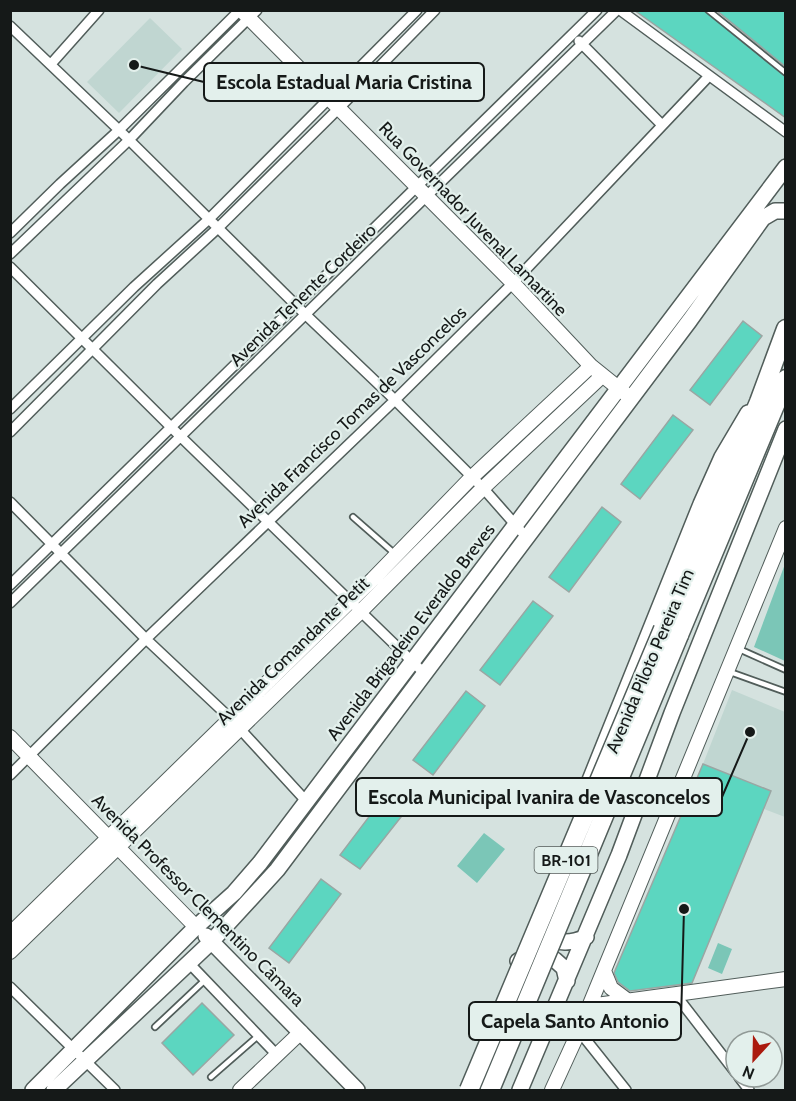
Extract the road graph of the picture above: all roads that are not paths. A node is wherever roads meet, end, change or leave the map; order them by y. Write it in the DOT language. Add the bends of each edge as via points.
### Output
graph roads {
  1 [pos="99,10"];
  2 [pos="417,10"];
  3 [pos="435,10"];
  4 [pos="597,10"];
  5 [pos="618,10"];
  6 [pos="708,10"];
  7 [pos="247,12"];
  8 [pos="10,26"];
  9 [pos="573,35"];
  10 [pos="583,45"];
  11 [pos="51,64"];
  12 [pos="786,73"];
  13 [pos="709,76"];
  14 [pos="335,103"];
  15 [pos="662,125"];
  16 [pos="119,130"];
  17 [pos="786,132"];
  18 [pos="129,140"];
  19 [pos="786,167"];
  20 [pos="417,186"];
  21 [pos="428,197"];
  22 [pos="786,211"];
  23 [pos="209,219"];
  24 [pos="218,228"];
  25 [pos="10,233"];
  26 [pos="10,255"];
  27 [pos="10,267"];
  28 [pos="513,283"];
  29 [pos="295,305"];
  30 [pos="306,315"];
  31 [pos="786,329"];
  32 [pos="82,339"];
  33 [pos="93,349"];
  34 [pos="596,371"];
  35 [pos="786,379"];
  36 [pos="625,393"];
  37 [pos="395,400"];
  38 [pos="759,402"];
  39 [pos="10,409"];
  40 [pos="172,427"];
  41 [pos="786,429"];
  42 [pos="10,432"];
  43 [pos="181,436"];
  44 [pos="471,477"];
  45 [pos="483,488"];
  46 [pos="10,502"];
  47 [pos="353,517"];
  48 [pos="269,521"];
  49 [pos="515,525"];
  50 [pos="786,528"];
  51 [pos="527,538"];
  52 [pos="53,543"];
  53 [pos="62,552"];
  54 [pos="396,555"];
  55 [pos="10,585"];
  56 [pos="350,600"];
  57 [pos="10,603"];
  58 [pos="361,610"];
  59 [pos="671,632"];
  60 [pos="147,639"];
  61 [pos="736,649"];
  62 [pos="412,661"];
  63 [pos="284,665"];
  64 [pos="786,670"];
  65 [pos="727,671"];
  66 [pos="424,673"];
  67 [pos="294,675"];
  68 [pos="786,692"];
  69 [pos="235,723"];
  70 [pos="10,737"];
  71 [pos="30,757"];
  72 [pos="10,775"];
  73 [pos="307,802"];
  74 [pos="113,843"];
  75 [pos="534,921"];
  76 [pos="196,927"];
  77 [pos="10,934"];
  78 [pos="586,937"];
  79 [pos="211,942"];
  80 [pos="10,952"];
  81 [pos="518,961"];
  82 [pos="189,963"];
  83 [pos="604,970"];
  84 [pos="206,980"];
  85 [pos="783,980"];
  86 [pos="567,981"];
  87 [pos="10,987"];
  88 [pos="675,994"];
  89 [pos="627,1000"];
  90 [pos="589,1006"];
  91 [pos="155,1027"];
  92 [pos="579,1031"];
  93 [pos="301,1032"];
  94 [pos="258,1036"];
  95 [pos="79,1055"];
  96 [pos="277,1055"];
  97 [pos="724,1058"];
  98 [pos="211,1077"];
  99 [pos="33,1090"];
  100 [pos="54,1090"];
  101 [pos="115,1090"];
  102 [pos="240,1090"];
  103 [pos="357,1090"];
  104 [pos="463,1090"];
  105 [pos="469,1090"];
  106 [pos="490,1090"];
  107 [pos="520,1090"];
  108 [pos="552,1090"];
  109 [pos="626,1090"];
  1 -- 11 [label="street"];
  2 -- 14 [label="street"];
  3 -- 14 [label="street"];
  4 -- 9 [label="street, Avenida Tenente Cordeiro"];
  5 -- 10 [label="street, Avenida Tenente Cordeiro"];
  5 -- 13 [label="street"];
  6 -- 12 [label="lane"];
  7 -- 14 [label="street, Rua Governador Juvenal Lamartine"];
  7 -- 16 [label="street"];
  7 -- 18 [label="street"];
  8 -- 11 [label="street"];
  9 -- 10 [label="street"];
  9 -- 20 [label="street, Avenida Tenente Cordeiro"];
  10 -- 15 [label="street"];
  10 -- 21 [label="street, Avenida Tenente Cordeiro"];
  11 -- 16 [label="street"];
  13 -- 15 [label="street, Avenida Francisco Tomas de Vasconcelos"];
  13 -- 17 [label="street"];
  14 -- 20 [label="street, Rua Governador Juvenal Lamartine"];
  14 -- 23 [label="street"];
  14 -- 24 [label="street"];
  15 -- 28 [label="street, Avenida Francisco Tomas de Vasconcelos"];
  16 -- 18 [label="street"];
  16 -- 25 [label="street"];
  18 -- 23 [label="street"];
  18 -- 26 [label="street"];
  19 -- 36 [label="main road, Avenida Brigadeiro Everaldo Breves"];
  20 -- 21 [label="street, Rua Governador Juvenal Lamartine"];
  20 -- 29 [label="street, Avenida Tenente Cordeiro"];
  21 -- 28 [label="street, Rua Governador Juvenal Lamartine"];
  21 -- 30 [label="street, Avenida Tenente Cordeiro"];
  22 -- 36 [label="main road, Avenida Brigadeiro Everaldo Breves" via="775,211 763,218 690,320"];
  23 -- 24 [label="street"];
  23 -- 32 [label="street"];
  24 -- 29 [label="street"];
  24 -- 33 [label="street"];
  27 -- 32 [label="street"];
  28 -- 34 [label="street, Rua Governador Juvenal Lamartine"];
  28 -- 37 [label="street, Avenida Francisco Tomas de Vasconcelos"];
  29 -- 30 [label="street"];
  29 -- 40 [label="street, Avenida Tenente Cordeiro"];
  30 -- 37 [label="street"];
  30 -- 43 [label="street, Avenida Tenente Cordeiro"];
  31 -- 38 [label="highway, Avenida Piloto Pereira Tim / BR-101"];
  32 -- 33 [label="street"];
  32 -- 39 [label="street"];
  33 -- 40 [label="street"];
  33 -- 42 [label="street"];
  34 -- 36 [label="street, Rua Governador Juvenal Lamartine"];
  34 -- 44 [label="street, Avenida Comandante Petit"];
  34 -- 45 [label="street, Avenida Comandante Petit"];
  35 -- 59 [label="highway, Avenida Piloto Pereira Tim / BR-101"];
  36 -- 49 [label="main road, Avenida Brigadeiro Everaldo Breves" via="564,459"];
  36 -- 51 [label="main road, Avenida Brigadeiro Everaldo Breves"];
  37 -- 44 [label="street"];
  37 -- 48 [label="street, Avenida Francisco Tomas de Vasconcelos"];
  38 -- 59 [label="highway, Avenida Piloto Pereira Tim / BR-101"];
  38 -- 75 [label="main road" via="722,457 701,504"];
  40 -- 43 [label="street"];
  40 -- 52 [label="street, Avenida Tenente Cordeiro"];
  41 -- 78 [label="main road"];
  43 -- 48 [label="street"];
  43 -- 53 [label="street, Avenida Tenente Cordeiro"];
  44 -- 45 [label="street"];
  44 -- 54 [label="street, Avenida Comandante Petit"];
  45 -- 49 [label="street"];
  45 -- 58 [label="street, Avenida Comandante Petit"];
  46 -- 52 [label="street"];
  47 -- 54 [label="lane"];
  48 -- 56 [label="street"];
  48 -- 60 [label="street, Avenida Francisco Tomas de Vasconcelos"];
  49 -- 51 [label="street"];
  49 -- 62 [label="main road, Avenida Brigadeiro Everaldo Breves"];
  50 -- 61 [label="street"];
  51 -- 66 [label="main road, Avenida Brigadeiro Everaldo Breves"];
  52 -- 53 [label="street"];
  52 -- 55 [label="street, Avenida Tenente Cordeiro"];
  53 -- 57 [label="street, Avenida Tenente Cordeiro"];
  53 -- 60 [label="street"];
  54 -- 56 [label="street, Avenida Comandante Petit"];
  56 -- 58 [label="street"];
  56 -- 63 [label="street, Avenida Comandante Petit"];
  58 -- 62 [label="street"];
  58 -- 67 [label="street, Avenida Comandante Petit"];
  59 -- 105 [label="highway, Avenida Piloto Pereira Tim / BR-101, bridge"];
  59 -- 106 [label="highway, Avenida Piloto Pereira Tim / BR-101, bridge"];
  60 -- 69 [label="street"];
  60 -- 71 [label="street, Avenida Francisco Tomas de Vasconcelos"];
  61 -- 64 [label="lane"];
  61 -- 65 [label="street"];
  62 -- 66 [label="street"];
  62 -- 73 [label="main road, Avenida Brigadeiro Everaldo Breves"];
  63 -- 67 [label="street"];
  63 -- 69 [label="street, Avenida Comandante Petit"];
  65 -- 68 [label="lane"];
  65 -- 83 [label="street"];
  66 -- 79 [label="main road, Avenida Brigadeiro Everaldo Breves" via="277,870"];
  67 -- 69 [label="street, Avenida Comandante Petit"];
  69 -- 73 [label="street"];
  69 -- 74 [label="street, Avenida Comandante Petit"];
  70 -- 71 [label="street, Avenida Professor Clementino Câmara"];
  71 -- 72 [label="street, Avenida Francisco Tomas de Vasconcelos"];
  71 -- 74 [label="street, Avenida Professor Clementino Câmara"];
  73 -- 76 [label="main road, Avenida Brigadeiro Everaldo Breves" via="234,893"];
  74 -- 76 [label="street, Avenida Professor Clementino Câmara"];
  74 -- 77 [label="street, Avenida Comandante Petit"];
  74 -- 80 [label="street, Avenida Comandante Petit"];
  75 -- 78 [label="main road" via="545,937 563,943"];
  75 -- 81 [label="main road"];
  76 -- 79 [label="main road, Avenida Professor Clementino Câmara"];
  76 -- 95 [label="main road, Avenida Brigadeiro Everaldo Breves"];
  78 -- 86 [label="main road"];
  79 -- 82 [label="main road, Avenida Brigadeiro Everaldo Breves"];
  79 -- 93 [label="main road, Avenida Professor Clementino Câmara"];
  81 -- 86 [label="main road" via="534,954 543,955 564,968"];
  81 -- 104 [label="main road"];
  82 -- 84 [label="street"];
  82 -- 95 [label="main road, Avenida Brigadeiro Everaldo Breves"];
  83 -- 89 [label="street" via="611,988"];
  83 -- 90 [label="street"];
  84 -- 91 [label="lane"];
  84 -- 94 [label="street"];
  85 -- 88 [label="street"];
  86 -- 107 [label="main road"];
  87 -- 95 [label="street"];
  88 -- 89 [label="street"];
  88 -- 97 [label="street"];
  89 -- 90 [label="street"];
  90 -- 92 [label="street"];
  92 -- 108 [label="street"];
  92 -- 109 [label="street"];
  93 -- 96 [label="street"];
  93 -- 103 [label="main road, Avenida Professor Clementino Câmara"];
  94 -- 96 [label="street"];
  94 -- 98 [label="lane"];
  95 -- 99 [label="main road, Avenida Brigadeiro Everaldo Breves"];
  95 -- 100 [label="main road, Avenida Brigadeiro Everaldo Breves"];
  95 -- 101 [label="street"];
  96 -- 102 [label="street"];
}
